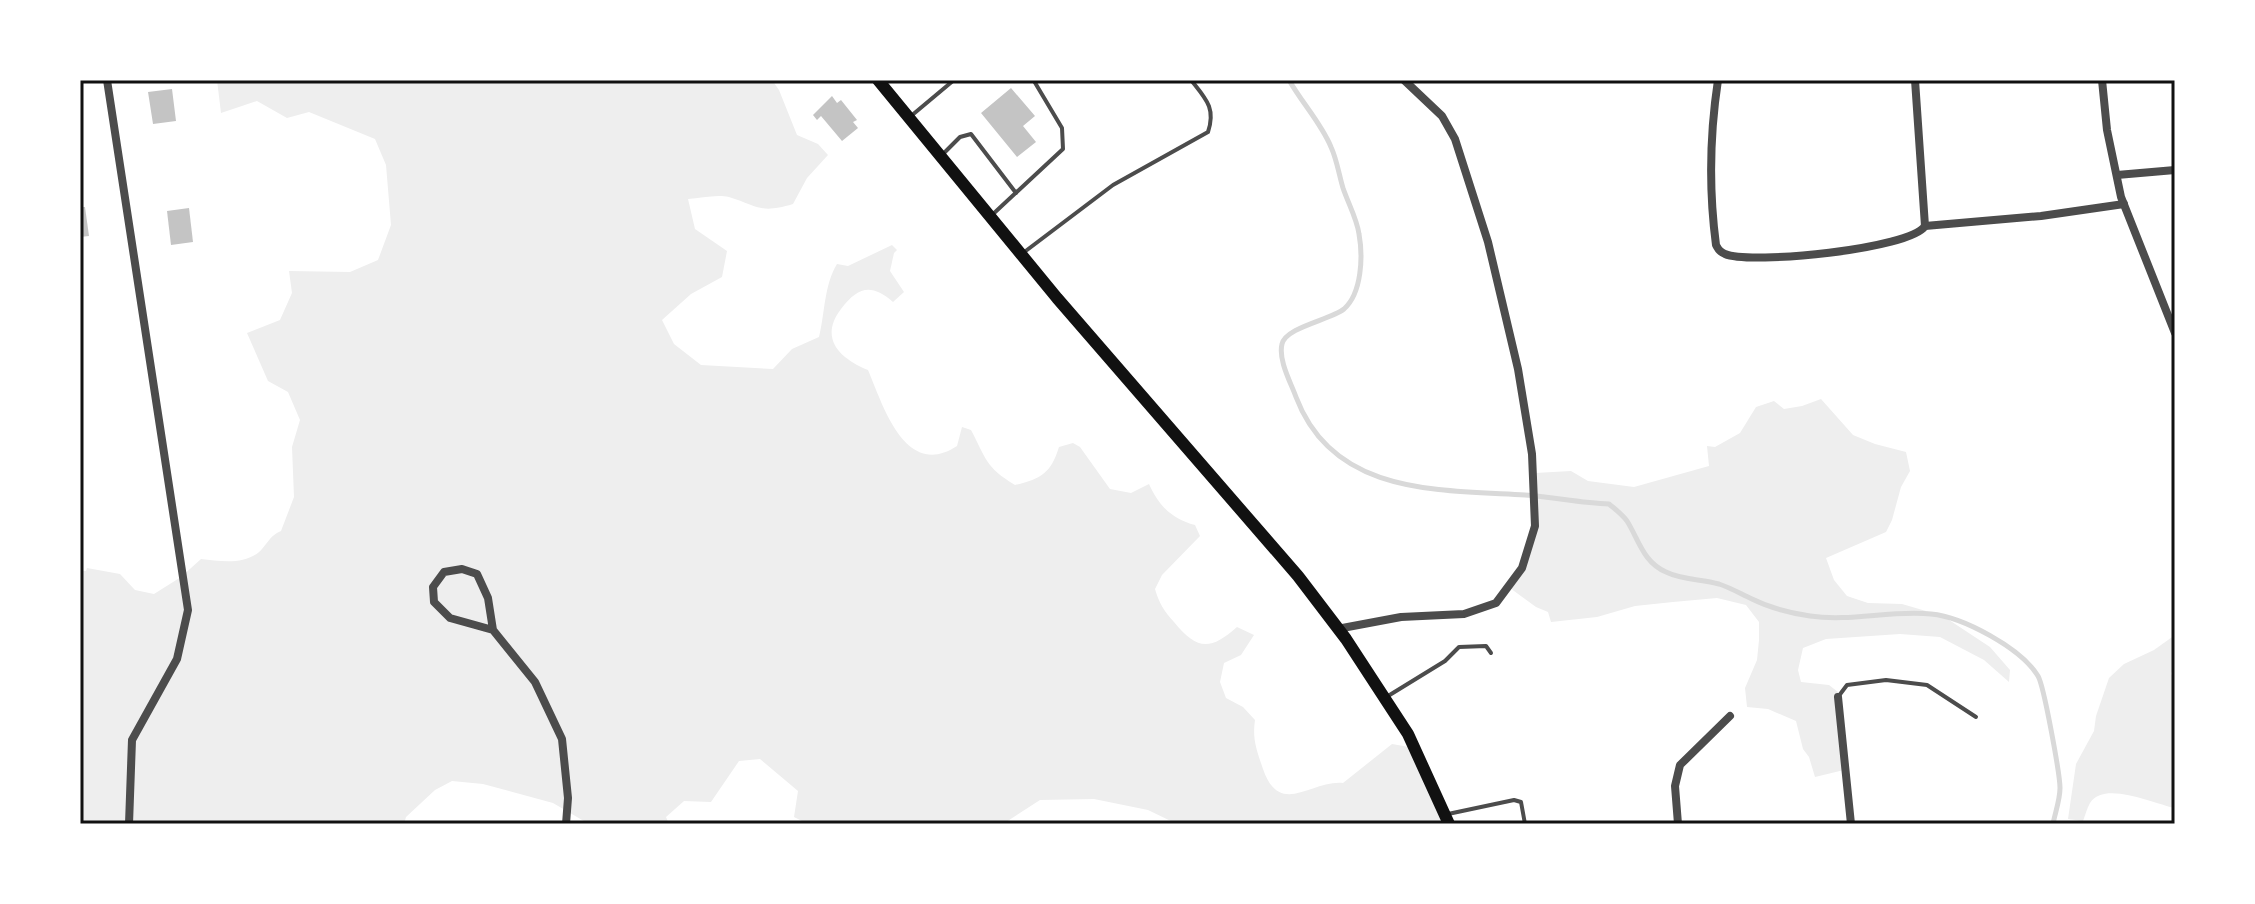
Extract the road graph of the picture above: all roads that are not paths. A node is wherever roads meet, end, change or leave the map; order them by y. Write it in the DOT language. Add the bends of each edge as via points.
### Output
graph roads {
  1 [pos="107,80"];
  2 [pos="878,80"];
  3 [pos="954,80"];
  4 [pos="1191,80"];
  5 [pos="1404,80"];
  6 [pos="1718,80"];
  7 [pos="1915,80"];
  8 [pos="2102,80"];
  9 [pos="1034,81"];
  10 [pos="909,118"];
  11 [pos="941,156"];
  12 [pos="2175,170"];
  13 [pos="2117,175"];
  14 [pos="1016,193"];
  15 [pos="2124,204"];
  16 [pos="990,217"];
  17 [pos="1925,226"];
  18 [pos="1021,254"];
  19 [pos="2175,333"];
  20 [pos="1337,629"];
  21 [pos="493,630"];
  22 [pos="1491,653"];
  23 [pos="1386,697"];
  24 [pos="1838,697"];
  25 [pos="1730,716"];
  26 [pos="1976,717"];
  27 [pos="1447,820"];
  28 [pos="129,824"];
  29 [pos="566,824"];
  30 [pos="1525,824"];
  31 [pos="1678,824"];
  32 [pos="1851,824"];
  1 -- 28 [label="street" via="188,610 177,659 132,740"];
  2 -- 10 [label="main road"];
  3 -- 10 [label="lane"];
  4 -- 18 [label="lane" via="1213,117 1208,132 1113,185"];
  5 -- 20 [label="street" via="1442,116 1455,139 1488,242 1518,369 1535,485 1535,526 1522,568 1496,603 1464,614 1401,617"];
  6 -- 17 [label="street" via="1713,221 1720,252 1741,257 1849,251 1920,234"];
  7 -- 17 [label="street"];
  8 -- 13 [label="street"];
  9 -- 14 [label="lane" via="1062,128 1063,149"];
  10 -- 11 [label="main road"];
  11 -- 14 [label="lane" via="960,137 971,134"];
  11 -- 16 [label="main road"];
  12 -- 13 [label="street"];
  13 -- 15 [label="street"];
  14 -- 16 [label="lane"];
  15 -- 17 [label="street"];
  15 -- 19 [label="street"];
  16 -- 18 [label="main road"];
  18 -- 20 [label="main road" via="1298,576"];
  20 -- 23 [label="main road"];
  21 -- 21 [label="street" via="477,574 462,569 444,572 433,587 434,602 450,618"];
  21 -- 29 [label="street" via="535,682 562,739"];
  22 -- 23 [label="lane" via="1481,645 1459,647"];
  23 -- 27 [label="main road"];
  24 -- 26 [label="lane" via="1847,685 1886,680 1927,685"];
  24 -- 32 [label="street"];
  25 -- 31 [label="street" via="1680,765 1675,786"];
  27 -- 30 [label="lane" via="1514,800 1524,807"];
}
